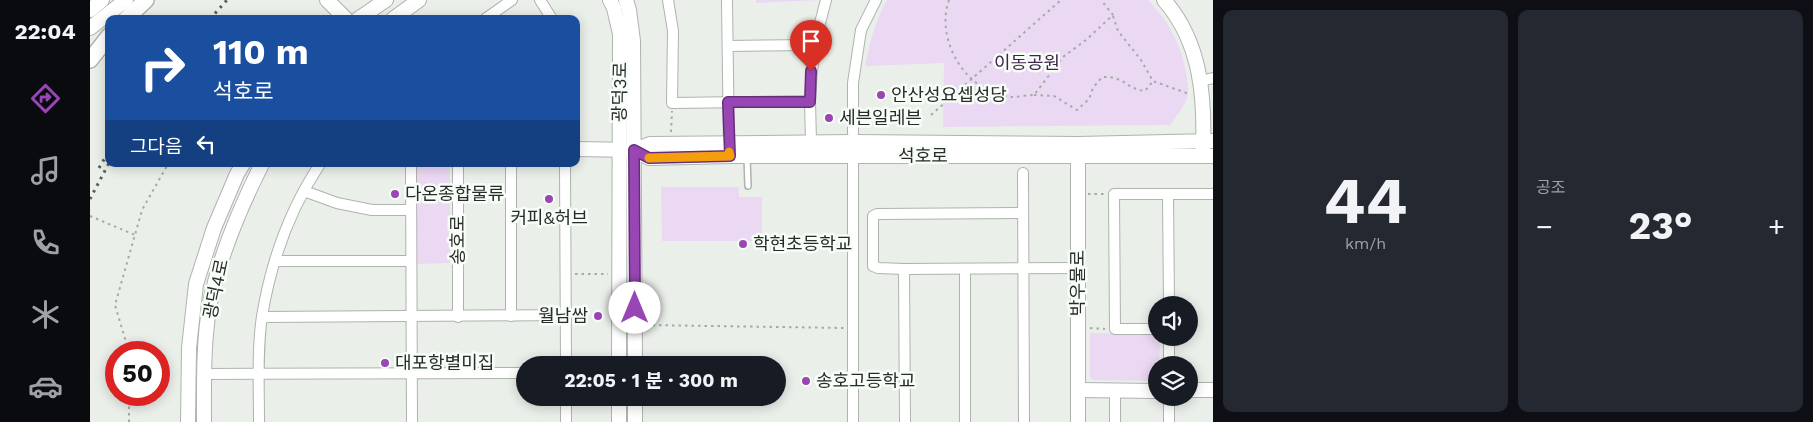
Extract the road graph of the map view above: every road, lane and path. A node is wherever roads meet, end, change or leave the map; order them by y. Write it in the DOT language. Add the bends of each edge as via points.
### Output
graph roads {
  1 [pos="102,0"];
  2 [pos="126,0"];
  3 [pos="136,0"];
  4 [pos="146,0"];
  5 [pos="327,0"];
  6 [pos="386,0"];
  7 [pos="419,0"];
  8 [pos="512,0"];
  9 [pos="540,0"];
  10 [pos="610,0"];
  11 [pos="626,0"];
  12 [pos="668,0"];
  13 [pos="727,0"];
  14 [pos="826,0"];
  15 [pos="876,0"];
  16 [pos="950,0"];
  17 [pos="1061,0"];
  18 [pos="1101,0"];
  19 [pos="1164,0"];
  20 [pos="90,10"];
  21 [pos="107,15"];
  22 [pos="125,15"];
  23 [pos="130,15"];
  24 [pos="342,15"];
  25 [pos="364,15"];
  26 [pos="398,15"];
  27 [pos="490,15"];
  28 [pos="549,15"];
  29 [pos="1113,15"];
  30 [pos="105,16"];
  31 [pos="90,28"];
  32 [pos="105,41"];
  33 [pos="814,45"];
  34 [pos="728,46"];
  35 [pos="90,60"];
  36 [pos="972,79"];
  37 [pos="1207,80"];
  38 [pos="1153,81"];
  39 [pos="1034,95"];
  40 [pos="1203,100"];
  41 [pos="728,102"];
  42 [pos="810,102"];
  43 [pos="672,103"];
  44 [pos="932,115"];
  45 [pos="853,133"];
  46 [pos="1208,141"];
  47 [pos="811,142"];
  48 [pos="671,144"];
  49 [pos="580,149"];
  50 [pos="619,150"];
  51 [pos="634,150"];
  52 [pos="729,150"];
  53 [pos="748,150"];
  54 [pos="1078,151"];
  55 [pos="1208,156"];
  56 [pos="853,162"];
  57 [pos="166,167"];
  58 [pos="241,167"];
  59 [pos="261,167"];
  60 [pos="318,167"];
  61 [pos="411,167"];
  62 [pos="458,167"];
  63 [pos="511,167"];
  64 [pos="565,167"];
  65 [pos="1023,173"];
  66 [pos="748,186"];
  67 [pos="304,191"];
  68 [pos="1086,194"];
  69 [pos="1114,194"];
  70 [pos="1168,194"];
  71 [pos="1213,194"];
  72 [pos="411,210"];
  73 [pos="1023,213"];
  74 [pos="90,216"];
  75 [pos="135,235"];
  76 [pos="275,261"];
  77 [pos="411,261"];
  78 [pos="1024,268"];
  79 [pos="1078,268"];
  80 [pos="904,269"];
  81 [pos="965,269"];
  82 [pos="609,274"];
  83 [pos="565,275"];
  84 [pos="1169,296"];
  85 [pos="565,315"];
  86 [pos="411,316"];
  87 [pos="458,316"];
  88 [pos="511,316"];
  89 [pos="262,317"];
  90 [pos="644,325"];
  91 [pos="853,328"];
  92 [pos="1085,328"];
  93 [pos="1115,329"];
  94 [pos="1148,329"];
  95 [pos="126,341"];
  96 [pos="566,356"];
  97 [pos="619,356"];
  98 [pos="635,356"];
  99 [pos="204,374"];
  100 [pos="411,374"];
  101 [pos="516,374"];
  102 [pos="259,375"];
  103 [pos="1078,390"];
  104 [pos="1115,390"];
  105 [pos="1198,390"];
  106 [pos="1213,390"];
  107 [pos="1148,391"];
  108 [pos="129,406"];
  109 [pos="566,406"];
  110 [pos="619,406"];
  111 [pos="635,406"];
  112 [pos="1169,406"];
  113 [pos="129,422"];
  114 [pos="188,422"];
  115 [pos="204,422"];
  116 [pos="259,422"];
  117 [pos="412,422"];
  118 [pos="566,422"];
  119 [pos="619,422"];
  120 [pos="635,422"];
  121 [pos="853,422"];
  122 [pos="905,422"];
  123 [pos="965,422"];
  124 [pos="1024,422"];
  125 [pos="1078,422"];
  126 [pos="1115,422"];
  127 [pos="1169,422"];
  1 -- 20 [label="main road"];
  2 -- 21 [label="main road"];
  3 -- 22 [label="main road"];
  4 -- 23 [label="main road"];
  5 -- 24 [label="main road"];
  6 -- 25 [label="main road"];
  7 -- 26 [label="main road"];
  8 -- 27 [label="street"];
  9 -- 28 [label="street"];
  10 -- 50 [label="main road, 광덕3로" via="620,34"];
  11 -- 51 [label="main road, 광덕3로" via="633,41"];
  12 -- 43 [label="street" via="673,31"];
  13 -- 34 [label="street"];
  14 -- 33 [label="street"];
  15 -- 45 [label="street" via="861,30 853,83"];
  16 -- 36 [label="path" via="946,30 952,54"];
  17 -- 36 [label="path"];
  18 -- 29 [label="path"];
  19 -- 37 [label="main road" via="1187,33"];
  29 -- 38 [label="path" via="1118,31"];
  29 -- 39 [label="path" via="1063,56"];
  30 -- 31 [label="main road"];
  32 -- 35 [label="main road"];
  33 -- 34 [label="street"];
  33 -- 42 [label="street"];
  34 -- 41 [label="street"];
  36 -- 39 [label="path" via="987,90 1012,97"];
  36 -- 44 [label="path"];
  37 -- 40 [label="main road"];
  38 -- 39 [label="path" via="1145,91 1135,90 1114,77 1102,77 1089,99 1077,110 1054,96"];
  38 -- 40 [label="path"];
  40 -- 46 [label="main road"];
  41 -- 42 [label="street"];
  41 -- 43 [label="street"];
  41 -- 52 [label="street"];
  42 -- 47 [label="street"];
  43 -- 48 [label="path"];
  46 -- 54 [label="main road, 석호로"];
  46 -- 55 [label="main road"];
  47 -- 53 [label="main road, 석호로"];
  47 -- 54 [label="main road, 석호로"];
  48 -- 51 [label="main road, 석호로" via="650,144"];
  48 -- 52 [label="main road, 석호로"];
  49 -- 50 [label="main road"];
  50 -- 51 [label="main road, 석호로"];
  50 -- 97 [label="main road, 광덕3로"];
  51 -- 52 [label="main road, 석호로" via="649,158"];
  51 -- 98 [label="main road, 광덕3로"];
  52 -- 53 [label="main road, 석호로"];
  53 -- 54 [label="main road, 석호로"];
  53 -- 66 [label="lane"];
  54 -- 55 [label="main road, 석호로"];
  54 -- 79 [label="main road, 박우물로"];
  56 -- 91 [label="street"];
  57 -- 75 [label="path" via="142,210"];
  58 -- 114 [label="main road, 광덕4로" via="214,228 196,284 189,348"];
  59 -- 99 [label="main road, 광덕4로" via="222,257 210,304"];
  60 -- 67 [label="street"];
  61 -- 72 [label="street"];
  62 -- 87 [label="street, 송호로"];
  63 -- 88 [label="street"];
  64 -- 83 [label="street"];
  65 -- 73 [label="street"];
  67 -- 72 [label="street" via="372,210"];
  67 -- 76 [label="street" via="290,218"];
  68 -- 69 [label="path"];
  69 -- 70 [label="street"];
  69 -- 93 [label="street"];
  70 -- 71 [label="street"];
  70 -- 84 [label="street"];
  72 -- 77 [label="street"];
  73 -- 78 [label="street"];
  73 -- 80 [label="street" via="873,216 873,266"];
  74 -- 75 [label="path"];
  75 -- 95 [label="path" via="115,306"];
  76 -- 77 [label="street"];
  76 -- 89 [label="street"];
  77 -- 86 [label="street"];
  78 -- 79 [label="street"];
  78 -- 81 [label="street"];
  78 -- 124 [label="street"];
  79 -- 103 [label="main road, 박우물로"];
  80 -- 81 [label="street"];
  80 -- 122 [label="street"];
  81 -- 123 [label="street"];
  82 -- 83 [label="path"];
  83 -- 85 [label="street"];
  85 -- 88 [label="street"];
  85 -- 96 [label="street"];
  86 -- 87 [label="street"];
  86 -- 89 [label="street"];
  86 -- 100 [label="street"];
  87 -- 88 [label="street"];
  89 -- 102 [label="street"];
  90 -- 91 [label="path"];
  91 -- 121 [label="street"];
  92 -- 93 [label="path"];
  93 -- 94 [label="street"];
  99 -- 102 [label="street"];
  99 -- 115 [label="main road, 광덕4로"];
  100 -- 101 [label="street"];
  100 -- 102 [label="street"];
  100 -- 117 [label="street"];
  102 -- 116 [label="street"];
  103 -- 104 [label="main road"];
  103 -- 125 [label="main road, 박우물로"];
  104 -- 107 [label="main road"];
  104 -- 126 [label="street"];
  105 -- 106 [label="main road"];
  108 -- 113 [label="path"];
  109 -- 118 [label="street"];
  110 -- 119 [label="main road"];
  111 -- 120 [label="main road"];
  112 -- 127 [label="street"];
}
